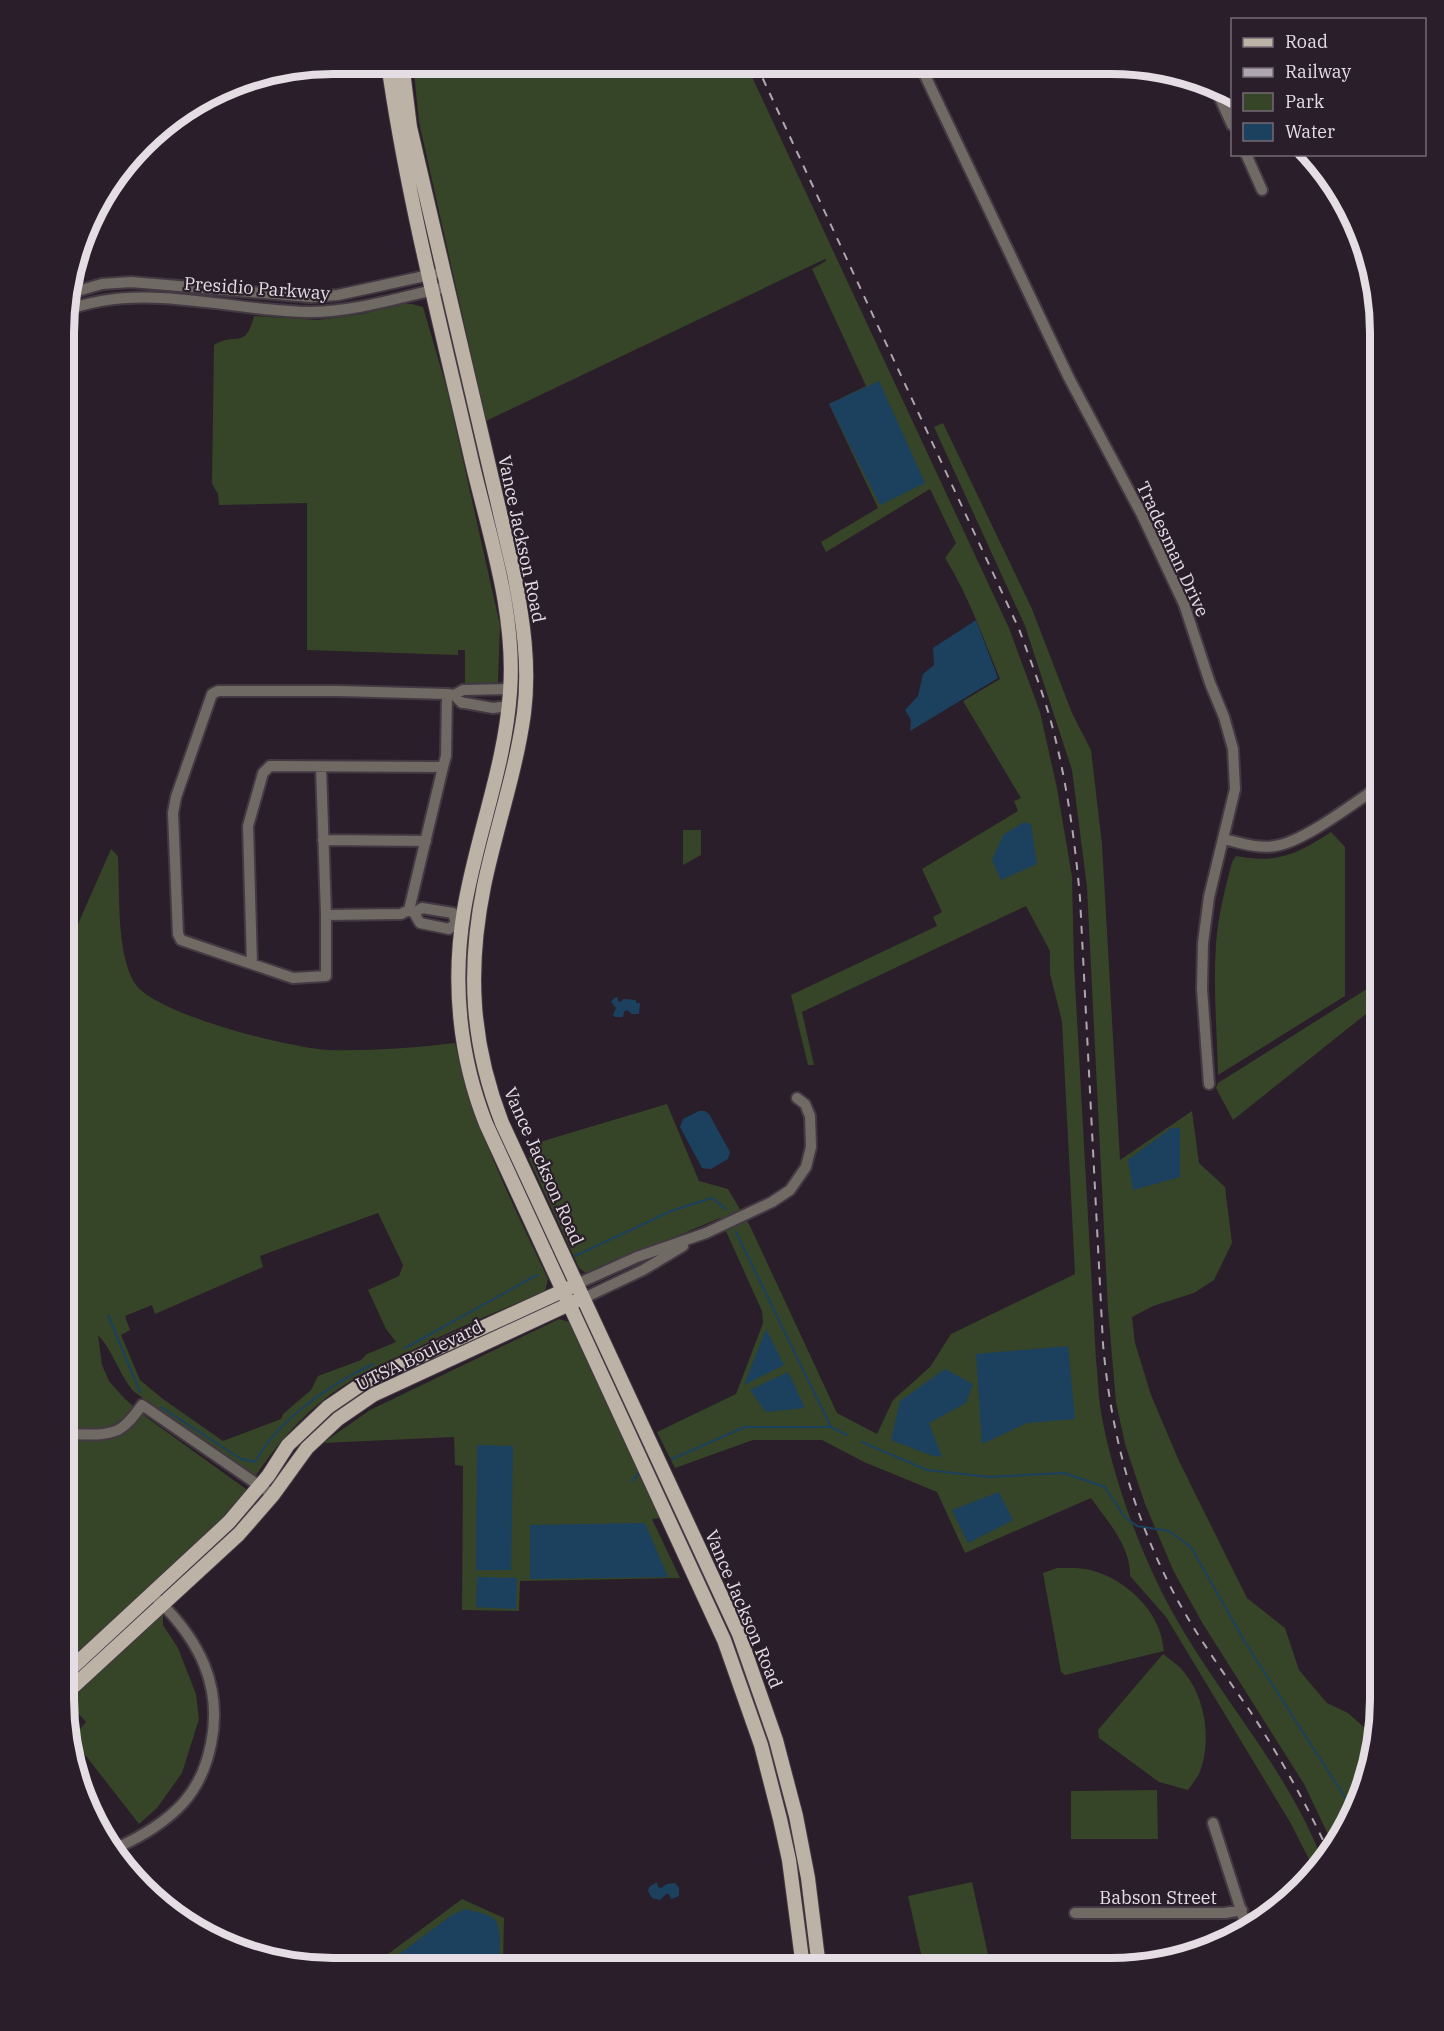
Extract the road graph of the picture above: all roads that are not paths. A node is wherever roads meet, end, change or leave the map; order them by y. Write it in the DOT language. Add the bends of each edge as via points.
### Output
graph roads {
  1 [pos="390,74"];
  2 [pos="403,74"];
  3 [pos="924,74"];
  4 [pos="1220,97"];
  5 [pos="1231,121"];
  6 [pos="1247,156"];
  7 [pos="1262,190"];
  8 [pos="443,272"];
  9 [pos="429,275"];
  10 [pos="447,287"];
  11 [pos="78,289"];
  12 [pos="432,290"];
  13 [pos="244,291"];
  14 [pos="83,304"];
  15 [pos="243,306"];
  16 [pos="75,307"];
  17 [pos="511,689"];
  18 [pos="477,690"];
  19 [pos="450,694"];
  20 [pos="476,705"];
  21 [pos="509,706"];
  22 [pos="321,767"];
  23 [pos="443,767"];
  24 [pos="1370,792"];
  25 [pos="1224,839"];
  26 [pos="323,840"];
  27 [pos="426,841"];
  28 [pos="431,909"];
  29 [pos="412,912"];
  30 [pos="326,915"];
  31 [pos="459,923"];
  32 [pos="429,926"];
  33 [pos="252,964"];
  34 [pos="1209,1084"];
  35 [pos="797,1098"];
  36 [pos="706,1233"];
  37 [pos="577,1284"];
  38 [pos="563,1290"];
  39 [pos="584,1298"];
  40 [pos="570,1304"];
  41 [pos="74,1434"];
  42 [pos="259,1487"];
  43 [pos="273,1496"];
  44 [pos="151,1594"];
  45 [pos="163,1605"];
  46 [pos="74,1666"];
  47 [pos="74,1686"];
  48 [pos="1213,1822"];
  49 [pos="120,1846"];
  50 [pos="1242,1910"];
  51 [pos="1075,1913"];
  52 [pos="1245,1921"];
  53 [pos="802,1958"];
  54 [pos="818,1958"];
  1 -- 9 [label="main road, Vance Jackson Road" via="401,150"];
  2 -- 8 [label="main road, Vance Jackson Road" via="410,127"];
  3 -- 25 [label="street, Tradesman Drive" via="1065,370 1184,604 1233,749 1234,789"];
  4 -- 5 [label="street"];
  6 -- 7 [label="street"];
  8 -- 9 [label="street, Presidio Parkway"];
  8 -- 10 [label="main road, Vance Jackson Road"];
  9 -- 12 [label="main road, Vance Jackson Road"];
  9 -- 13 [label="street, Presidio Parkway" via="338,295 310,297"];
  10 -- 12 [label="street, Presidio Parkway"];
  10 -- 37 [label="main road, Vance Jackson Road" via="514,573 525,647 526,687 519,743 478,920 476,1030 490,1092 502,1123"];
  11 -- 13 [label="street, Presidio Parkway" via="131,282"];
  11 -- 14 [label="street"];
  12 -- 15 [label="street, Presidio Parkway" via="340,310 310,312"];
  12 -- 17 [label="main road, Vance Jackson Road" via="507,612"];
  13 -- 15 [label="street"];
  14 -- 15 [label="street, Presidio Parkway" via="128,298"];
  14 -- 16 [label="street, Presidio Parkway"];
  17 -- 18 [label="street"];
  17 -- 21 [label="main road, Vance Jackson Road"];
  18 -- 19 [label="street"];
  18 -- 20 [label="street"];
  19 -- 20 [label="street" via="462,703"];
  19 -- 23 [label="street"];
  19 -- 33 [label="street" via="212,694 173,813 178,934 181,940"];
  20 -- 21 [label="street"];
  21 -- 31 [label="main road, Vance Jackson Road" via="505,742"];
  22 -- 23 [label="street"];
  22 -- 26 [label="street"];
  22 -- 33 [label="street" via="270,766 263,773 248,826"];
  23 -- 27 [label="street"];
  24 -- 25 [label="street" via="1294,842 1274,847"];
  25 -- 34 [label="street, Tradesman Drive" via="1209,897 1203,943"];
  26 -- 27 [label="street"];
  26 -- 30 [label="street"];
  27 -- 29 [label="street"];
  28 -- 29 [label="street"];
  28 -- 31 [label="street" via="453,913"];
  28 -- 32 [label="street"];
  29 -- 30 [label="street"];
  29 -- 32 [label="street" via="420,923"];
  30 -- 33 [label="street" via="326,976 292,978"];
  31 -- 32 [label="street" via="449,929"];
  31 -- 38 [label="main road, Vance Jackson Road" via="461,1032 476,1098"];
  35 -- 36 [label="street, UTSA Boulevard" via="810,1116 812,1147 806,1167 790,1190 772,1202"];
  36 -- 37 [label="street, UTSA Boulevard" via="637,1257"];
  36 -- 39 [label="street, UTSA Boulevard" via="643,1270"];
  37 -- 38 [label="main road, UTSA Boulevard"];
  37 -- 39 [label="main road, Vance Jackson Road"];
  38 -- 40 [label="main road, Vance Jackson Road"];
  38 -- 42 [label="main road, UTSA Boulevard" via="345,1394 297,1436"];
  39 -- 40 [label="main road, UTSA Boulevard"];
  39 -- 54 [label="main road, Vance Jackson Road" via="739,1634 761,1695 796,1816"];
  40 -- 43 [label="main road, UTSA Boulevard" via="354,1407 307,1448"];
  40 -- 53 [label="main road, Vance Jackson Road" via="719,1630 746,1701 766,1763 789,1860"];
  41 -- 42 [label="street" via="117,1430 142,1406"];
  42 -- 43 [label="street"];
  42 -- 44 [label="main road, UTSA Boulevard" via="229,1522"];
  43 -- 45 [label="main road, UTSA Boulevard" via="239,1534"];
  44 -- 45 [label="street"];
  44 -- 46 [label="main road, UTSA Boulevard"];
  45 -- 47 [label="main road, UTSA Boulevard"];
  45 -- 49 [label="street" via="191,1638 207,1669 215,1728 205,1766 184,1802 148,1832"];
  48 -- 50 [label="street"];
  50 -- 51 [label="street, Babson Street"];
  50 -- 52 [label="street"];
}
